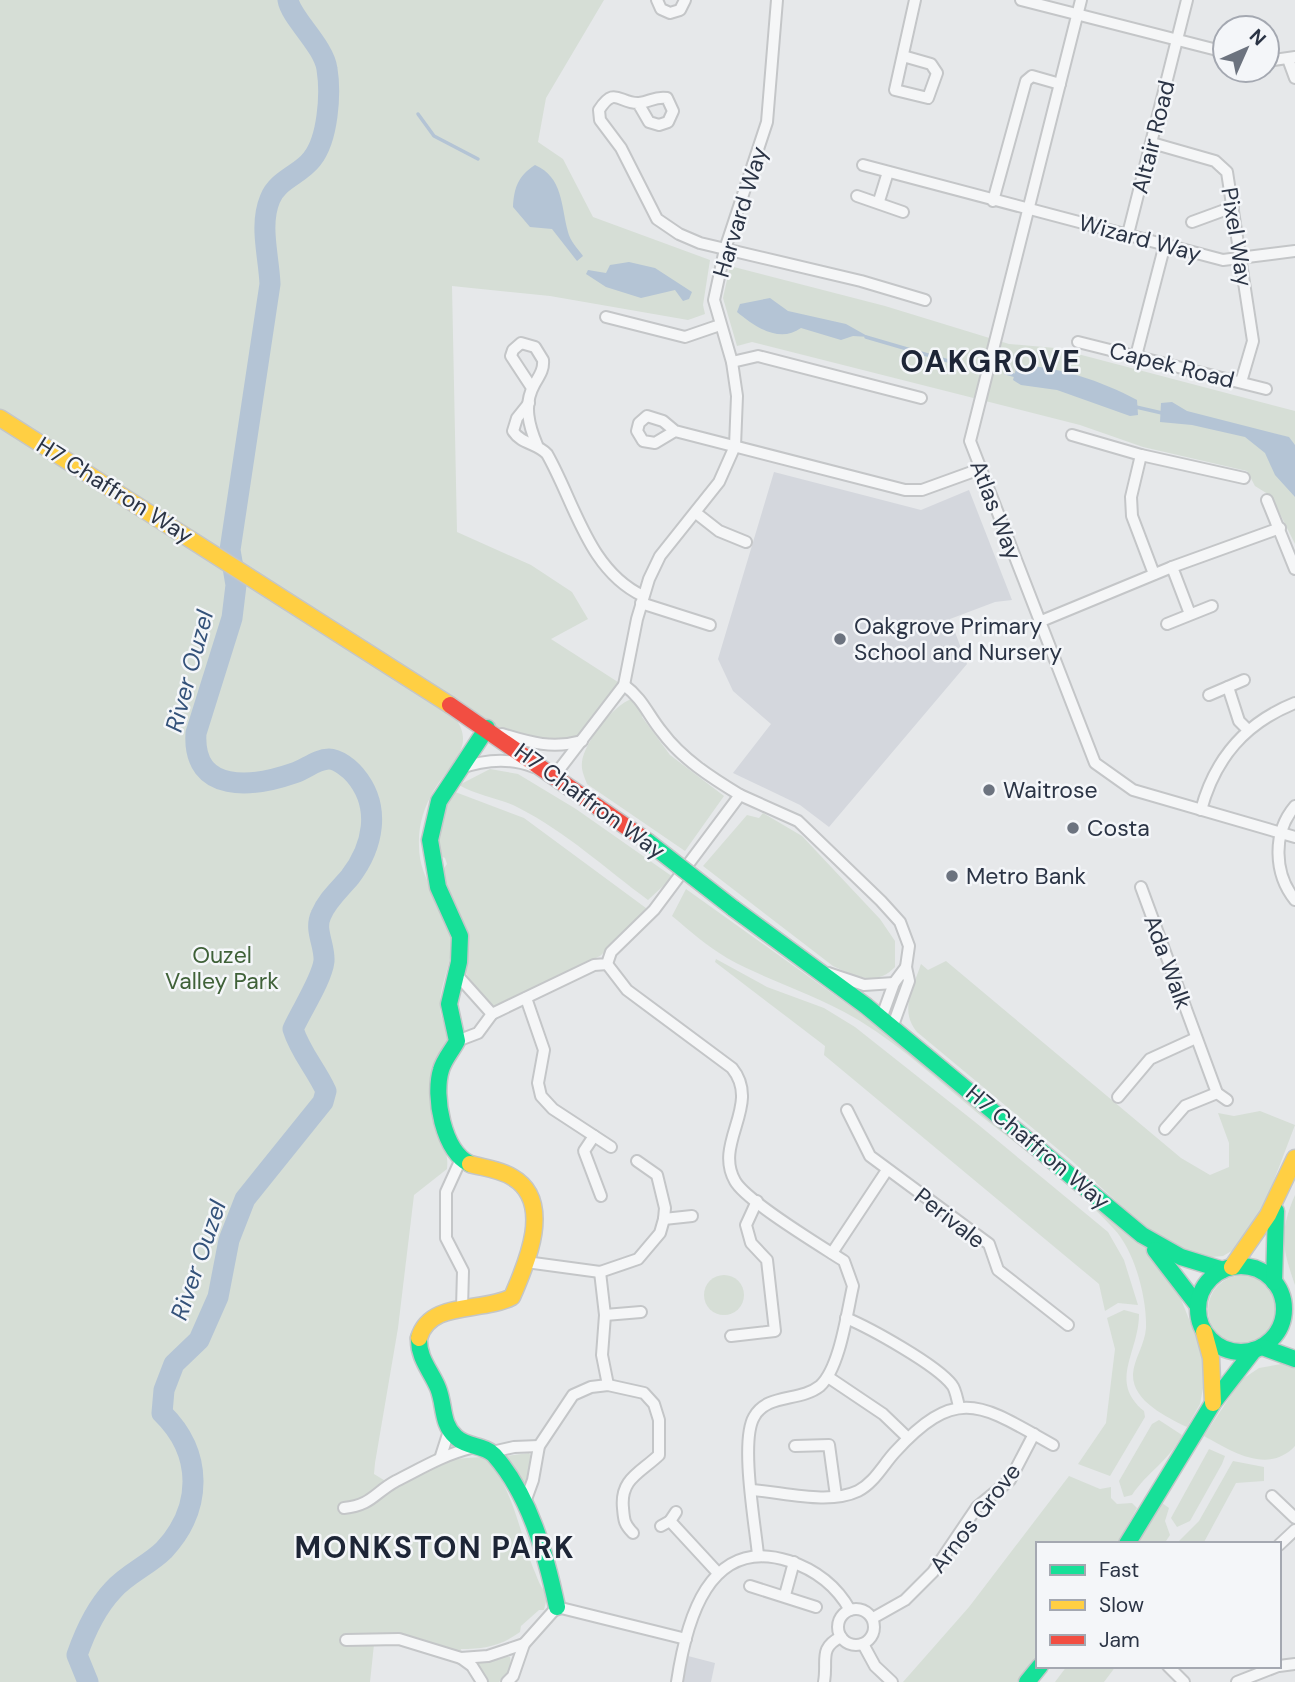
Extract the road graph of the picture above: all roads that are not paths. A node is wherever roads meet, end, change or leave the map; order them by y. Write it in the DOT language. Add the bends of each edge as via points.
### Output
graph roads {
  1 [pos="657,0"];
  2 [pos="685,0"];
  3 [pos="777,0"];
  4 [pos="915,0"];
  5 [pos="1021,0"];
  6 [pos="1081,0"];
  7 [pos="1187,0"];
  8 [pos="1077,14"];
  9 [pos="1177,40"];
  10 [pos="1211,48"];
  11 [pos="903,56"];
  12 [pos="1292,58"];
  13 [pos="1295,78"];
  14 [pos="1060,84"];
  15 [pos="638,103"];
  16 [pos="1152,143"];
  17 [pos="863,165"];
  18 [pos="887,172"];
  19 [pos="857,196"];
  20 [pos="880,201"];
  21 [pos="993,201"];
  22 [pos="1233,207"];
  23 [pos="1028,210"];
  24 [pos="902,212"];
  25 [pos="1192,222"];
  26 [pos="1128,234"];
  27 [pos="1166,244"];
  28 [pos="725,249"];
  29 [pos="1295,251"];
  30 [pos="1241,259"];
  31 [pos="925,300"];
  32 [pos="606,317"];
  33 [pos="720,325"];
  34 [pos="1078,342"];
  35 [pos="1136,356"];
  36 [pos="732,362"];
  37 [pos="1241,382"];
  38 [pos="532,388"];
  39 [pos="1266,389"];
  40 [pos="921,398"];
  41 [pos="529,403"];
  42 [pos="0,418"];
  43 [pos="675,431"];
  44 [pos="1072,435"];
  45 [pos="537,445"];
  46 [pos="735,446"];
  47 [pos="1141,455"];
  48 [pos="980,469"];
  49 [pos="1244,478"];
  50 [pos="1267,500"];
  51 [pos="696,513"];
  52 [pos="1280,528"];
  53 [pos="746,542"];
  54 [pos="1172,567"];
  55 [pos="1295,569"];
  56 [pos="1154,574"];
  57 [pos="642,599"];
  58 [pos="1212,606"];
  59 [pos="1190,614"];
  60 [pos="1039,622"];
  61 [pos="1167,624"];
  62 [pos="710,625"];
  63 [pos="1244,680"];
  64 [pos="624,685"];
  65 [pos="1228,687"];
  66 [pos="1209,695"];
  67 [pos="1295,703"];
  68 [pos="490,730"];
  69 [pos="1248,730"];
  70 [pos="582,741"];
  71 [pos="457,770"];
  72 [pos="554,774"];
  73 [pos="740,795"];
  74 [pos="1295,806"];
  75 [pos="1201,810"];
  76 [pos="1282,833"];
  77 [pos="1295,837"];
  78 [pos="1140,887"];
  79 [pos="1295,900"];
  80 [pos="607,964"];
  81 [pos="906,967"];
  82 [pos="816,969"];
  83 [pos="458,976"];
  84 [pos="894,983"];
  85 [pos="526,998"];
  86 [pos="492,1014"];
  87 [pos="887,1023"];
  88 [pos="1196,1038"];
  89 [pos="457,1041"];
  90 [pos="1217,1093"];
  91 [pos="1118,1097"];
  92 [pos="853,1100"];
  93 [pos="1227,1100"];
  94 [pos="834,1108"];
  95 [pos="847,1110"];
  96 [pos="1166,1129"];
  97 [pos="593,1136"];
  98 [pos="611,1147"];
  99 [pos="1295,1158"];
  100 [pos="461,1159"];
  101 [pos="638,1161"];
  102 [pos="887,1170"];
  103 [pos="601,1196"];
  104 [pos="757,1201"];
  105 [pos="1277,1202"];
  106 [pos="692,1216"];
  107 [pos="664,1219"];
  108 [pos="1142,1235"];
  109 [pos="832,1253"];
  110 [pos="526,1262"];
  111 [pos="1227,1269"];
  112 [pos="600,1272"];
  113 [pos="1274,1282"];
  114 [pos="1284,1303"];
  115 [pos="1198,1306"];
  116 [pos="462,1308"];
  117 [pos="641,1312"];
  118 [pos="605,1315"];
  119 [pos="845,1318"];
  120 [pos="1295,1324"];
  121 [pos="1068,1325"];
  122 [pos="1203,1327"];
  123 [pos="731,1336"];
  124 [pos="1258,1348"];
  125 [pos="1295,1359"];
  126 [pos="828,1377"];
  127 [pos="608,1385"];
  128 [pos="1213,1403"];
  129 [pos="958,1406"];
  130 [pos="449,1431"];
  131 [pos="1034,1434"];
  132 [pos="908,1438"];
  133 [pos="1053,1445"];
  134 [pos="539,1446"];
  135 [pos="795,1446"];
  136 [pos="471,1448"];
  137 [pos="492,1452"];
  138 [pos="441,1456"];
  139 [pos="752,1490"];
  140 [pos="836,1496"];
  141 [pos="1272,1496"];
  142 [pos="525,1502"];
  143 [pos="344,1508"];
  144 [pos="1295,1518"];
  145 [pos="669,1520"];
  146 [pos="1295,1530"];
  147 [pos="633,1533"];
  148 [pos="1127,1542"];
  149 [pos="1281,1543"];
  150 [pos="758,1555"];
  151 [pos="794,1562"];
  152 [pos="718,1573"];
  153 [pos="750,1586"];
  154 [pos="785,1595"];
  155 [pos="557,1607"];
  156 [pos="816,1607"];
  157 [pos="850,1610"];
  158 [pos="873,1618"];
  159 [pos="841,1637"];
  160 [pos="687,1639"];
  161 [pos="346,1640"];
  162 [pos="524,1644"];
  163 [pos="863,1644"];
  164 [pos="461,1658"];
  165 [pos="1038,1668"];
  166 [pos="1170,1668"];
  167 [pos="1274,1668"];
  168 [pos="482,1682"];
  169 [pos="507,1682"];
  170 [pos="677,1682"];
  171 [pos="824,1682"];
  172 [pos="892,1682"];
  173 [pos="1027,1682"];
  174 [pos="1184,1682"];
  175 [pos="1237,1682"];
  1 -- 2 [label="street" via="661,9 670,13 680,10"];
  3 -- 28 [label="street, Harvard Way" via="767,122"];
  4 -- 11 [label="street"];
  5 -- 8 [label="street"];
  6 -- 8 [label="street, Atlas Way"];
  7 -- 9 [label="street, Altair Road"];
  8 -- 9 [label="street"];
  8 -- 14 [label="street, Atlas Way"];
  9 -- 10 [label="street"];
  9 -- 16 [label="street, Altair Road"];
  11 -- 11 [label="street" via="895,90 928,98 937,73 932,64"];
  12 -- 13 [label="street"];
  14 -- 21 [label="street" via="1032,76 1026,81"];
  14 -- 23 [label="street, Atlas Way"];
  15 -- 28 [label="street" via="616,96 606,100 599,110 600,120 621,148 657,219 680,234"];
  16 -- 22 [label="street, Pixel Way" via="1215,161 1227,172"];
  16 -- 26 [label="street, Altair Road"];
  17 -- 18 [label="street, Wizard Way"];
  18 -- 20 [label="street"];
  18 -- 21 [label="street, Wizard Way"];
  19 -- 20 [label="street"];
  20 -- 24 [label="street"];
  21 -- 23 [label="street, Wizard Way"];
  22 -- 25 [label="street"];
  22 -- 30 [label="street, Pixel Way"];
  23 -- 26 [label="street, Wizard Way"];
  23 -- 48 [label="street, Atlas Way" via="971,441"];
  26 -- 27 [label="street, Wizard Way"];
  27 -- 30 [label="street, Wizard Way" via="1223,260"];
  27 -- 35 [label="street"];
  28 -- 31 [label="street"];
  28 -- 33 [label="street, Harvard Way" via="715,300"];
  29 -- 30 [label="street, Wizard Way"];
  30 -- 37 [label="street, Pixel Way" via="1252,341"];
  32 -- 33 [label="street" via="685,337"];
  33 -- 36 [label="street, Harvard Way"];
  34 -- 35 [label="street, Capek Road"];
  35 -- 37 [label="street, Capek Road"];
  36 -- 40 [label="street" via="758,356"];
  36 -- 46 [label="street, Harvard Way" via="737,396"];
  37 -- 39 [label="street, Capek Road"];
  38 -- 41 [label="street"];
  41 -- 45 [label="street" via="527,417"];
  41 -- 45 [label="street" via="513,431"];
  42 -- 68 [label="street, H7 Chaffron Way"];
  43 -- 46 [label="street"];
  44 -- 47 [label="street"];
  45 -- 57 [label="street" via="558,473 598,557 622,586"];
  46 -- 48 [label="street" via="905,490 922,490"];
  46 -- 51 [label="street, Harvard Way" via="719,482"];
  47 -- 49 [label="street"];
  47 -- 56 [label="street" via="1131,497 1132,516"];
  48 -- 60 [label="street, Atlas Way"];
  50 -- 52 [label="street"];
  51 -- 53 [label="street" via="719,531"];
  51 -- 57 [label="street, Harvard Way" via="660,556"];
  52 -- 54 [label="street"];
  52 -- 55 [label="street"];
  54 -- 56 [label="street"];
  54 -- 59 [label="street"];
  56 -- 60 [label="street"];
  57 -- 62 [label="street"];
  57 -- 64 [label="street, Harvard Way"];
  58 -- 59 [label="street"];
  59 -- 61 [label="street"];
  60 -- 75 [label="street, Atlas Way" via="1095,763 1133,790"];
  63 -- 65 [label="street"];
  64 -- 70 [label="street"];
  64 -- 73 [label="street" via="687,758"];
  65 -- 66 [label="street"];
  65 -- 69 [label="street" via="1239,721"];
  67 -- 69 [label="street"];
  68 -- 70 [label="street" via="540,746"];
  68 -- 71 [label="street"];
  68 -- 72 [label="street, H7 Chaffron Way"];
  69 -- 75 [label="street" via="1218,764"];
  70 -- 72 [label="street"];
  71 -- 72 [label="street" via="477,762 503,761"];
  71 -- 83 [label="street" via="435,806 429,843 439,889 459,934"];
  72 -- 82 [label="street, H7 Chaffron Way, bridge"];
  73 -- 80 [label="street" via="642,925 611,952"];
  73 -- 81 [label="street" via="797,821 881,901 900,922 909,946"];
  74 -- 76 [label="street"];
  75 -- 76 [label="street, Atlas Way"];
  76 -- 77 [label="street, Atlas Way"];
  76 -- 79 [label="street" via="1279,872"];
  78 -- 88 [label="street, Ada Walk"];
  80 -- 85 [label="street" via="594,965"];
  80 -- 104 [label="street" via="627,990 741,1079 744,1102 729,1166 740,1190"];
  81 -- 84 [label="street"];
  81 -- 87 [label="street" via="909,981"];
  82 -- 84 [label="street" via="864,985"];
  82 -- 87 [label="street, H7 Chaffron Way"];
  83 -- 86 [label="street"];
  83 -- 89 [label="street" via="449,1006"];
  84 -- 87 [label="street"];
  85 -- 86 [label="street"];
  85 -- 97 [label="street" via="544,1050 538,1083 541,1096"];
  86 -- 89 [label="street" via="478,1033"];
  87 -- 108 [label="street, H7 Chaffron Way"];
  88 -- 90 [label="street, Ada Walk"];
  88 -- 91 [label="street, Ada Walk" via="1150,1059"];
  89 -- 100 [label="street" via="439,1076 445,1134"];
  90 -- 93 [label="street"];
  90 -- 96 [label="street" via="1185,1106"];
  92 -- 95 [label="street"];
  94 -- 95 [label="street"];
  95 -- 102 [label="street, Perivale" via="870,1156"];
  97 -- 98 [label="street"];
  97 -- 103 [label="street" via="584,1151"];
  99 -- 105 [label="street"];
  100 -- 110 [label="street" via="507,1174 527,1188 535,1206"];
  100 -- 116 [label="street" via="446,1192 446,1238 463,1271"];
  101 -- 107 [label="street" via="657,1175"];
  102 -- 109 [label="street"];
  102 -- 121 [label="street, Perivale" via="989,1244 998,1269"];
  104 -- 109 [label="street"];
  104 -- 123 [label="street" via="746,1225 751,1243 767,1260 775,1331"];
  105 -- 111 [label="street" via="1263,1227"];
  105 -- 113 [label="street"];
  106 -- 107 [label="street"];
  107 -- 112 [label="street" via="660,1233 638,1259"];
  108 -- 111 [label="street, H7 Chaffron Way" via="1175,1257"];
  108 -- 115 [label="street, H7 Chaffron Way"];
  109 -- 119 [label="street" via="844,1261 853,1286"];
  110 -- 112 [label="street"];
  110 -- 116 [label="street" via="512,1297 494,1306"];
  111 -- 113 [label="street" via="1255,1269"];
  111 -- 115 [label="street" via="1206,1285"];
  112 -- 118 [label="street"];
  113 -- 114 [label="street"];
  114 -- 120 [label="street"];
  114 -- 124 [label="street" via="1279,1328"];
  115 -- 122 [label="street"];
  116 -- 130 [label="street" via="442,1312 419,1336 423,1366 438,1388"];
  117 -- 118 [label="street"];
  118 -- 127 [label="street" via="602,1355"];
  119 -- 126 [label="street"];
  119 -- 129 [label="street" via="881,1335 939,1374 953,1386"];
  122 -- 124 [label="street" via="1219,1345 1242,1352"];
  122 -- 128 [label="street" via="1211,1358"];
  124 -- 125 [label="street"];
  124 -- 128 [label="street"];
  126 -- 132 [label="street" via="883,1414"];
  126 -- 139 [label="street" via="804,1396 773,1401 753,1417 749,1431"];
  127 -- 134 [label="street" via="573,1395"];
  127 -- 147 [label="street" via="644,1393 659,1420 659,1455 628,1480 621,1493 624,1525"];
  128 -- 148 [label="street"];
  129 -- 131 [label="street" via="978,1408"];
  129 -- 132 [label="street"];
  130 -- 136 [label="street"];
  130 -- 138 [label="street"];
  131 -- 133 [label="street"];
  131 -- 158 [label="street, Arnos Grove" via="1010,1480 977,1507 933,1573 905,1600"];
  132 -- 140 [label="street" via="862,1490"];
  134 -- 137 [label="street"];
  134 -- 142 [label="street"];
  135 -- 140 [label="street" via="828,1445"];
  136 -- 137 [label="street"];
  136 -- 138 [label="street"];
  137 -- 142 [label="street"];
  138 -- 143 [label="street" via="394,1482 373,1501"];
  139 -- 140 [label="street"];
  139 -- 150 [label="street"];
  141 -- 144 [label="street"];
  142 -- 155 [label="street"];
  145 -- 152 [label="street"];
  146 -- 149 [label="street"];
  150 -- 151 [label="street"];
  150 -- 152 [label="street"];
  151 -- 154 [label="street"];
  151 -- 157 [label="street" via="826,1580"];
  152 -- 160 [label="street" via="699,1599"];
  153 -- 154 [label="street"];
  154 -- 156 [label="street"];
  155 -- 160 [label="street"];
  155 -- 162 [label="street"];
  157 -- 158 [label="street" via="860,1609"];
  157 -- 159 [label="street" via="839,1621"];
  158 -- 163 [label="street" via="873,1636"];
  159 -- 163 [label="street" via="851,1645"];
  159 -- 171 [label="street" via="828,1643 824,1651"];
  160 -- 170 [label="street"];
  161 -- 164 [label="street" via="399,1639"];
  162 -- 164 [label="street" via="488,1657"];
  162 -- 169 [label="street"];
  163 -- 172 [label="street" via="875,1666"];
  164 -- 168 [label="street"];
  165 -- 173 [label="street"];
  166 -- 174 [label="street"];
  167 -- 175 [label="street"];
}
